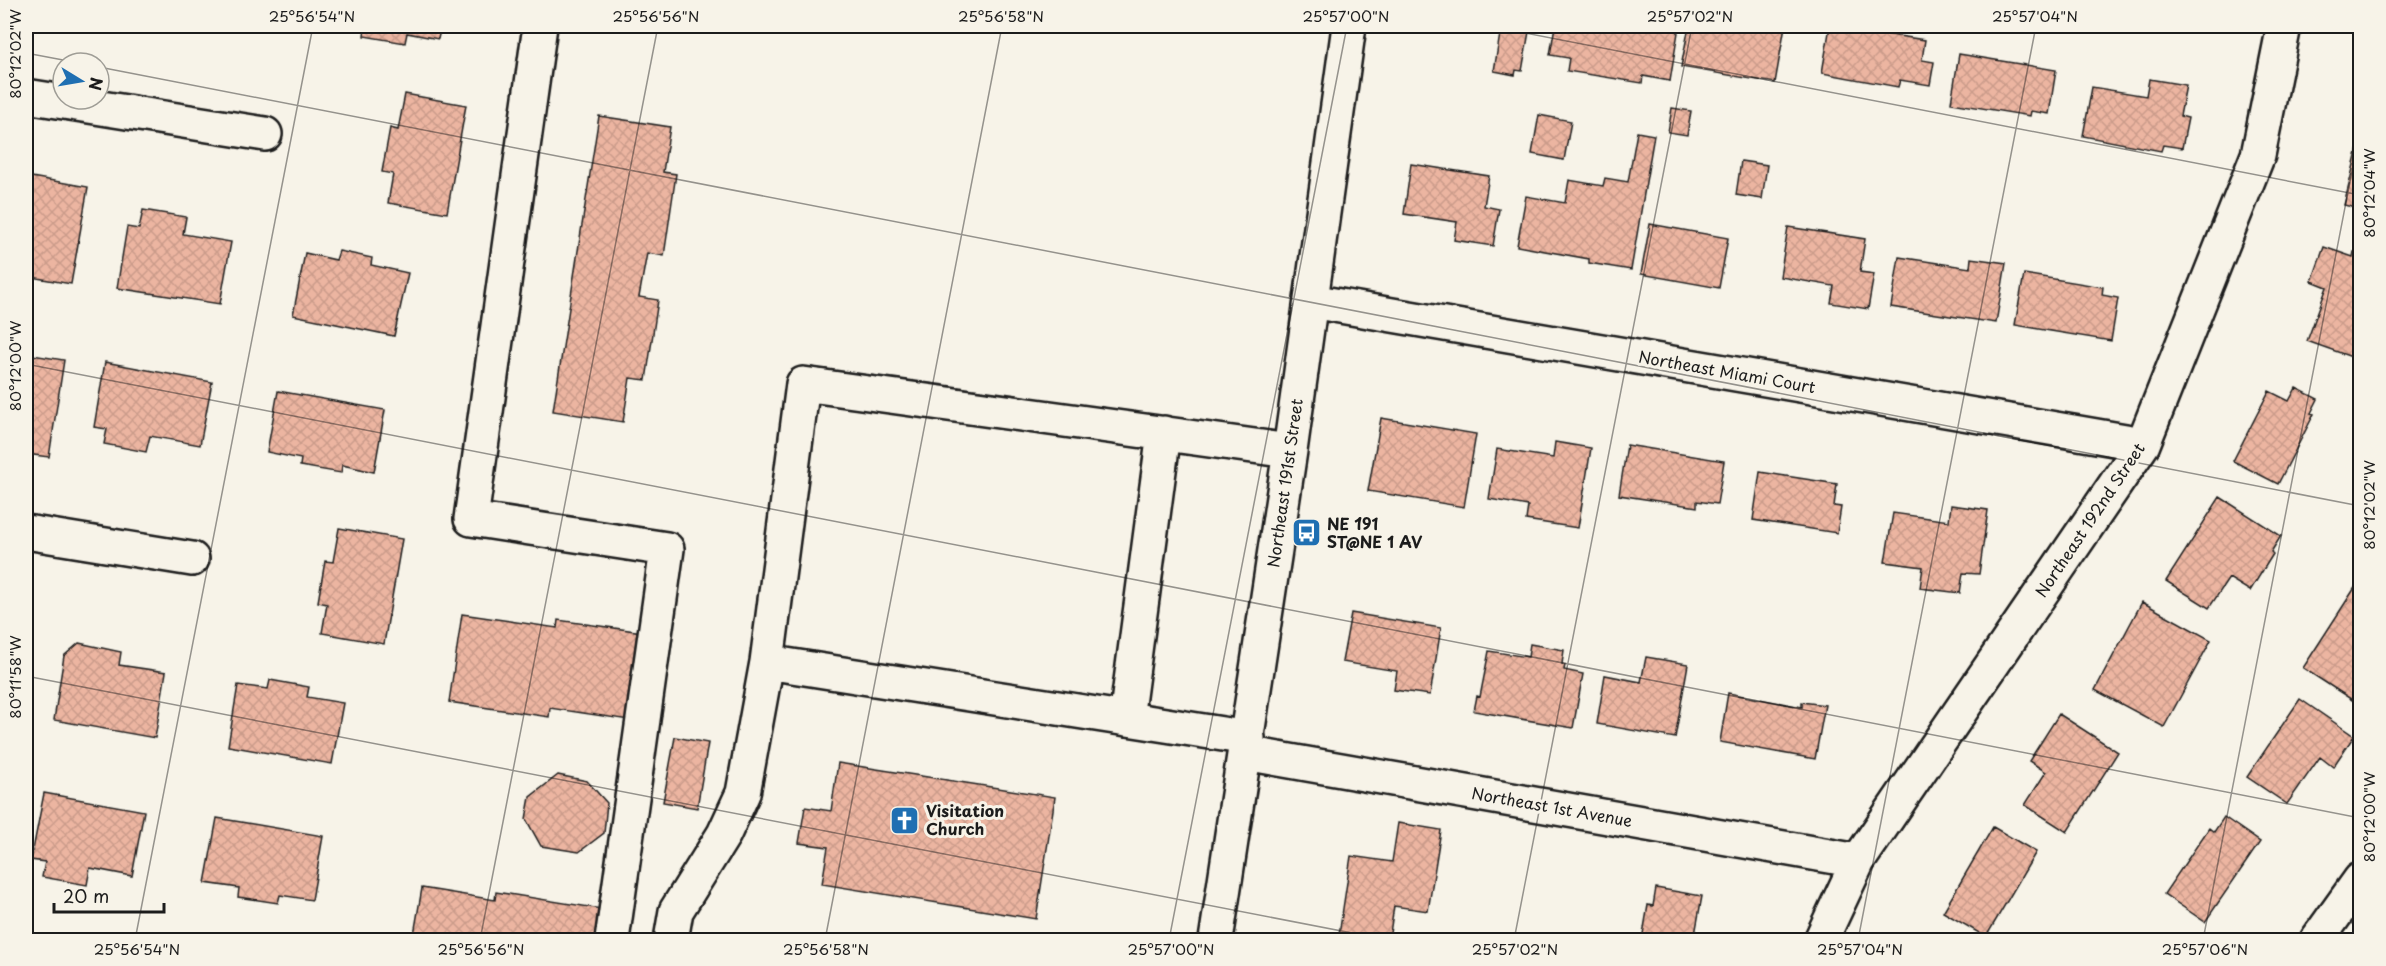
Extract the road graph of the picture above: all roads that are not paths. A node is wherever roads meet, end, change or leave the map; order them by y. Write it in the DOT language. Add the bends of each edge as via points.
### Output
graph roads {
  1 [pos="540,26"];
  2 [pos="1349,26"];
  3 [pos="2284,26"];
  4 [pos="26,96"];
  5 [pos="265,134"];
  6 [pos="1311,301"];
  7 [pos="1164,434"];
  8 [pos="2144,444"];
  9 [pos="1290,451"];
  10 [pos="26,532"];
  11 [pos="192,559"];
  12 [pos="767,662"];
  13 [pos="1126,719"];
  14 [pos="1246,746"];
  15 [pos="1858,861"];
  16 [pos="2361,880"];
  17 [pos="612,940"];
  18 [pos="671,940"];
  19 [pos="1216,940"];
  20 [pos="1821,940"];
  21 [pos="2317,940"];
  1 -- 17 [label="street" via="471,519 667,549"];
  2 -- 6 [label="street, Northeast 191st Street"];
  3 -- 8 [label="street, Northeast 192nd Street" via="2258,155"];
  4 -- 5 [label="street"];
  6 -- 8 [label="street, Northeast Miami Court"];
  6 -- 9 [label="street, Northeast 191st Street"];
  7 -- 9 [label="street"];
  7 -- 12 [label="street" via="803,384"];
  7 -- 13 [label="street"];
  8 -- 15 [label="street, Northeast 192nd Street"];
  9 -- 14 [label="street, Northeast 191st Street"];
  10 -- 11 [label="street"];
  12 -- 13 [label="street, Northeast 1st Avenue"];
  12 -- 18 [label="street" via="743,793 724,834 676,911"];
  13 -- 14 [label="street, Northeast 1st Avenue"];
  14 -- 15 [label="street, Northeast 1st Avenue"];
  14 -- 19 [label="street, Northeast 191st Street"];
  15 -- 20 [label="street, Northeast 192nd Street"];
  16 -- 21 [label="street"];
}
